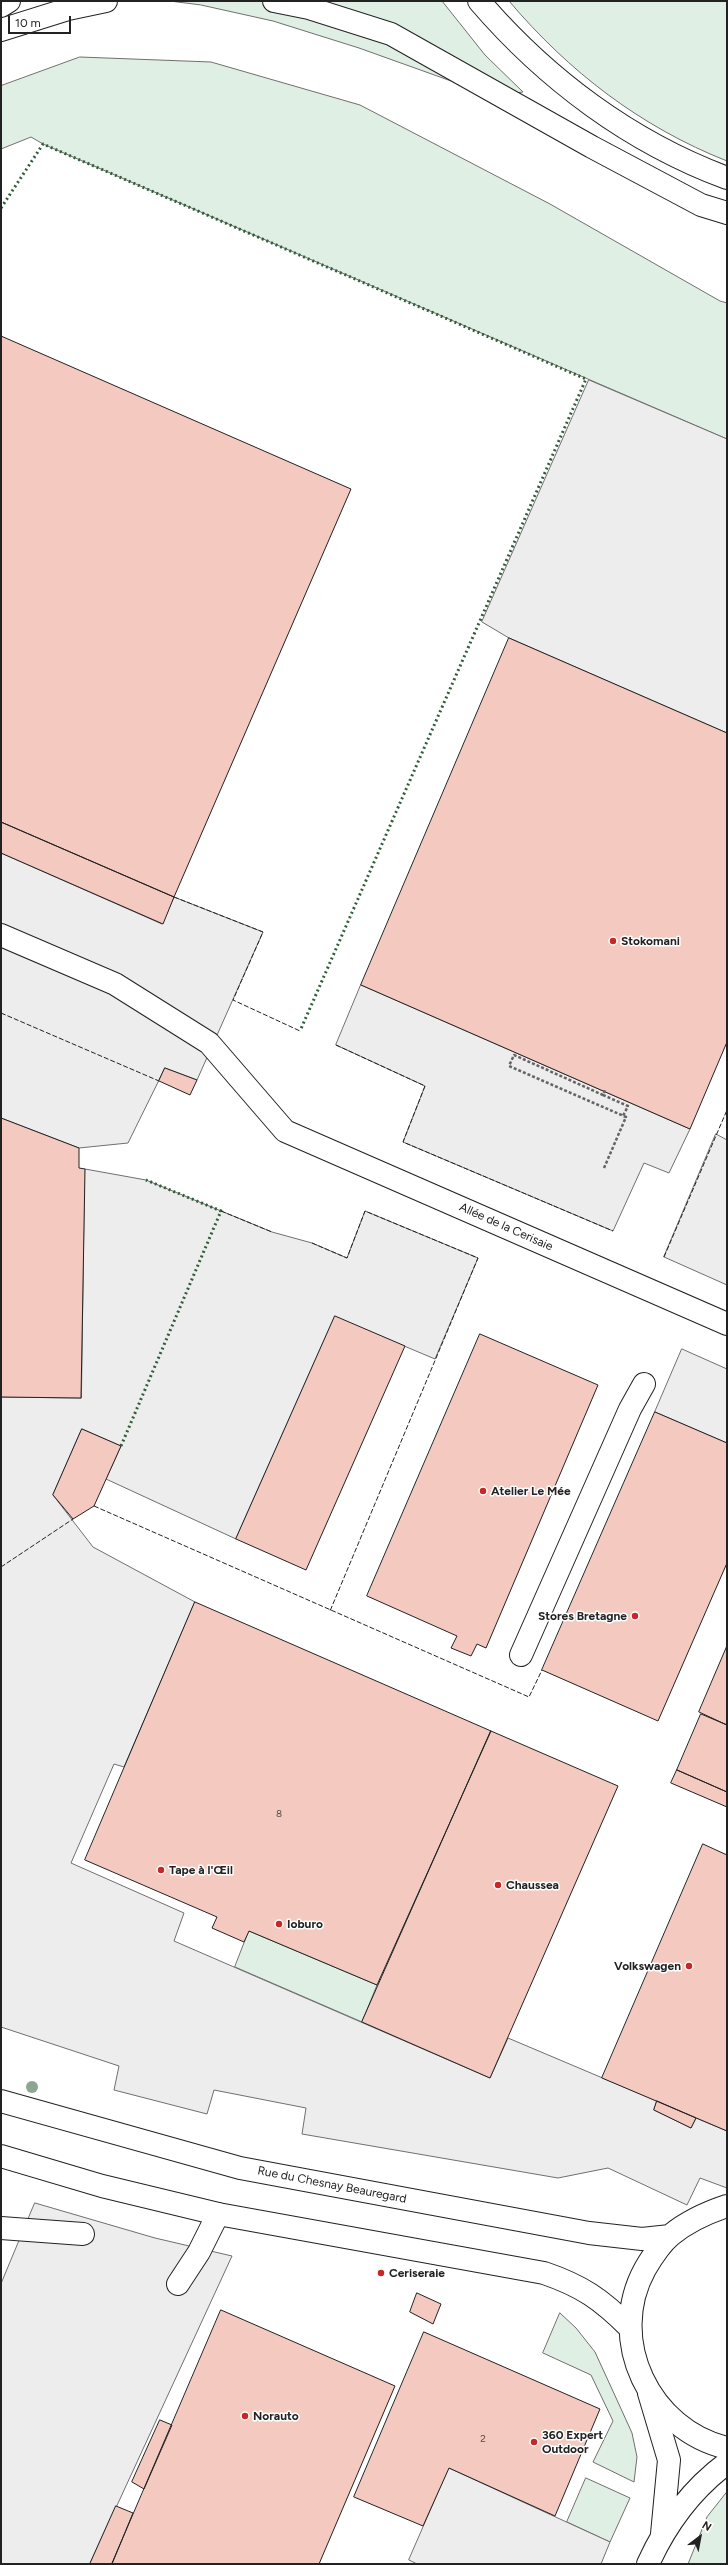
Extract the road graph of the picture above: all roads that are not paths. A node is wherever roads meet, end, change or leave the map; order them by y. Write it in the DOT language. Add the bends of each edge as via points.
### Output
graph roads {
  1 [pos="9,1"];
  2 [pos="106,1"];
  3 [pos="274,1"];
  4 [pos="478,1"];
  5 [pos="1,6"];
  6 [pos="1,30"];
  7 [pos="727,178"];
  8 [pos="727,213"];
  9 [pos="1,935"];
  10 [pos="727,1324"];
  11 [pos="644,1384"];
  12 [pos="522,1655"];
  13 [pos="1,2101"];
  14 [pos="1,2156"];
  15 [pos="727,2206"];
  16 [pos="218,2214"];
  17 [pos="1,2228"];
  18 [pos="83,2234"];
  19 [pos="670,2236"];
  20 [pos="178,2284"];
  21 [pos="630,2328"];
  22 [pos="649,2393"];
  23 [pos="727,2448"];
  24 [pos="727,2463"];
  25 [pos="662,2534"];
  26 [pos="648,2564"];
  1 -- 5 [label="main road"];
  2 -- 6 [label="main road" via="68,9"];
  3 -- 8 [label="main road" via="309,8 391,34 667,187 701,205"];
  4 -- 7 [label="main road" via="560,81 606,116 654,145"];
  9 -- 10 [label="main road, Allée de la Cerisaie" via="115,984 209,1043 285,1131"];
  11 -- 12 [label="main road" via="630,1409"];
  13 -- 19 [label="main road, Rue du Chesnay Beauregard" via="240,2168 589,2233 642,2239"];
  14 -- 16 [label="main road" via="102,2186"];
  15 -- 19 [label="main road" via="699,2215"];
  16 -- 20 [label="main road" via="199,2252"];
  16 -- 21 [label="main road" via="544,2273 573,2283 596,2297"];
  17 -- 18 [label="main road"];
  19 -- 21 [label="main road" via="653,2255 640,2278 632,2302"];
  21 -- 22 [label="main road" via="634,2362"];
  22 -- 23 [label="main road" via="674,2422 707,2443"];
  22 -- 25 [label="main road" via="669,2460"];
  24 -- 25 [label="main road" via="703,2482"];
  25 -- 26 [label="main road"];
}
